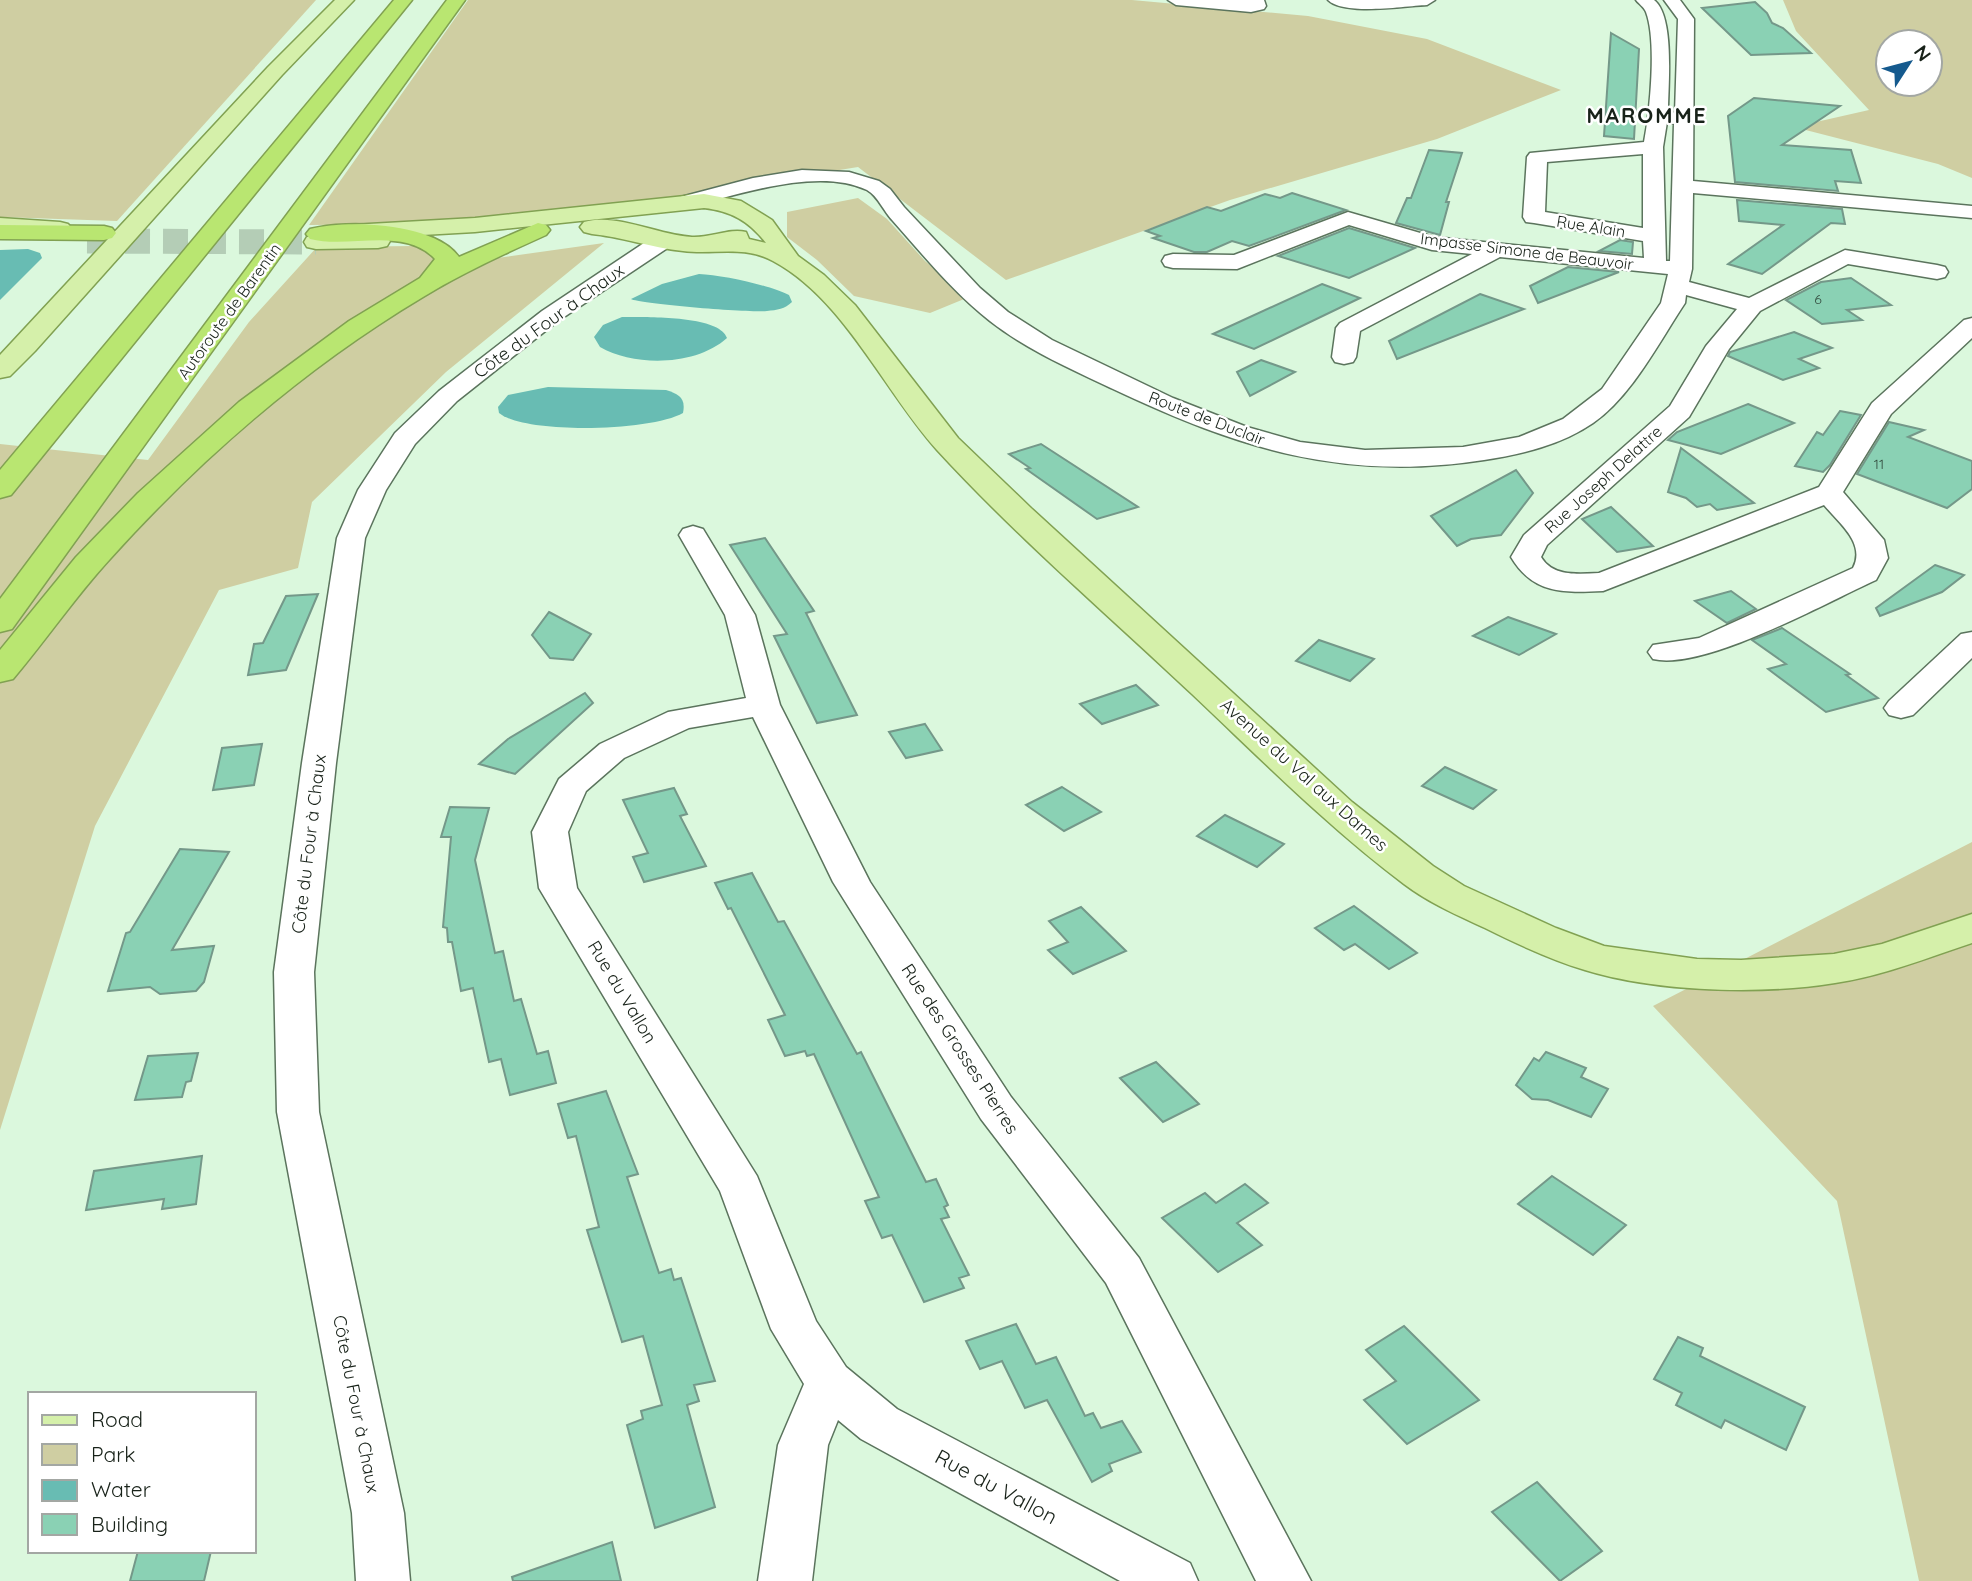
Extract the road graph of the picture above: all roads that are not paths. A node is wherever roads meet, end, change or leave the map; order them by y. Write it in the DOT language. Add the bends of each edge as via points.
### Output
graph roads {
  1 [pos="345,0"];
  2 [pos="403,0"];
  3 [pos="456,0"];
  4 [pos="1176,0"];
  5 [pos="1256,0"];
  6 [pos="1336,0"];
  7 [pos="1427,0"];
  8 [pos="1644,0"];
  9 [pos="1672,0"];
  10 [pos="1659,115"];
  11 [pos="1685,121"];
  12 [pos="1653,147"];
  13 [pos="1684,186"];
  14 [pos="677,204"];
  15 [pos="892,208"];
  16 [pos="1972,212"];
  17 [pos="753,215"];
  18 [pos="0,225"];
  19 [pos="538,230"];
  20 [pos="0,233"];
  21 [pos="1654,236"];
  22 [pos="651,238"];
  23 [pos="419,240"];
  24 [pos="713,243"];
  25 [pos="1496,250"];
  26 [pos="788,259"];
  27 [pos="1173,261"];
  28 [pos="1655,266"];
  29 [pos="1937,272"];
  30 [pos="1679,277"];
  31 [pos="432,280"];
  32 [pos="1752,306"];
  33 [pos="1972,325"];
  34 [pos="35,345"];
  35 [pos="1344,357"];
  36 [pos="0,370"];
  37 [pos="0,387"];
  38 [pos="0,489"];
  39 [pos="1829,493"];
  40 [pos="693,535"];
  41 [pos="0,622"];
  42 [pos="1972,641"];
  43 [pos="1664,652"];
  44 [pos="0,671"];
  45 [pos="764,705"];
  46 [pos="1901,708"];
  47 [pos="1972,928"];
  48 [pos="829,1382"];
  49 [pos="383,1581"];
  50 [pos="785,1581"];
  51 [pos="1171,1581"];
  52 [pos="1284,1581"];
  1 -- 34 [label="main road" via="299,61"];
  2 -- 38 [label="highway"];
  3 -- 41 [label="highway, Autoroute de Barentin"];
  4 -- 5 [label="street" via="1251,7 1258,6"];
  6 -- 7 [label="street" via="1363,4"];
  8 -- 10 [label="street" via="1653,7 1659,31"];
  9 -- 11 [label="street, Route de Duclair" via="1686,19"];
  10 -- 11 [label="street"];
  10 -- 12 [label="street"];
  11 -- 13 [label="street, Route de Duclair"];
  12 -- 21 [label="street"];
  12 -- 21 [label="street, Rue Alain" via="1537,157 1534,217"];
  13 -- 16 [label="street"];
  13 -- 30 [label="street, Route de Duclair"];
  14 -- 15 [label="street, Route de Duclair" via="764,183 818,177 874,185 884,192"];
  14 -- 17 [label="main road" via="722,202"];
  14 -- 22 [label="main road" via="656,209 638,221 637,227"];
  14 -- 23 [label="main road" via="317,238"];
  15 -- 17 [label="street, Route de Duclair" via="856,189 810,185 763,198"];
  15 -- 30 [label="street, Route de Duclair" via="989,308 1069,359 1240,434 1337,454 1400,458 1475,454 1565,430 1593,413 1611,394 1673,303"];
  17 -- 24 [label="main road" via="754,226 745,233"];
  17 -- 26 [label="main road, Avenue du Val aux Dames"];
  18 -- 20 [label="main road" via="95,237"];
  19 -- 22 [label="main road" via="608,228"];
  19 -- 23 [label="main road"];
  19 -- 31 [label="highway"];
  21 -- 28 [label="street"];
  22 -- 24 [label="main road" via="686,245"];
  22 -- 49 [label="street, Côte du Four à Chaux" via="448,396 404,439 372,490 351,538 294,972 298,1112 378,1513"];
  23 -- 31 [label="highway" via="443,250 448,258"];
  24 -- 26 [label="main road, Avenue du Val aux Dames" via="749,245"];
  25 -- 27 [label="street, Impasse Simone de Beauvoir" via="1432,243 1348,218 1237,262"];
  25 -- 28 [label="street, Impasse Simone de Beauvoir"];
  25 -- 35 [label="street" via="1348,328"];
  26 -- 47 [label="main road, Avenue du Val aux Dames" via="846,311 921,412 1020,515 1338,810 1449,895 1541,938 1597,958 1697,974 1833,969 1890,956"];
  28 -- 30 [label="street, Impasse Simone de Beauvoir"];
  29 -- 32 [label="street, Rue Joseph Delattre" via="1845,257"];
  30 -- 32 [label="street"];
  31 -- 44 [label="highway" via="333,342 254,401 99,551"];
  32 -- 39 [label="street, Rue Joseph Delattre" via="1718,346 1679,411 1534,541 1526,557 1535,571 1557,580 1603,582"];
  33 -- 39 [label="street" via="1881,409"];
  34 -- 36 [label="main road"];
  34 -- 37 [label="main road" via="20,372"];
  39 -- 43 [label="street" via="1869,540 1872,558 1865,574 1706,646"];
  40 -- 45 [label="street, Rue des Grosses Pierres" via="740,615"];
  42 -- 46 [label="street"];
  45 -- 48 [label="street, Rue du Vallon" via="680,719 612,751 571,786 550,832 558,888 741,1188 795,1329"];
  45 -- 52 [label="street, Rue des Grosses Pierres" via="859,894 996,1108 1123,1271"];
  48 -- 50 [label="street" via="803,1445"];
  48 -- 51 [label="street, Rue du Vallon" via="879,1424"];
}
